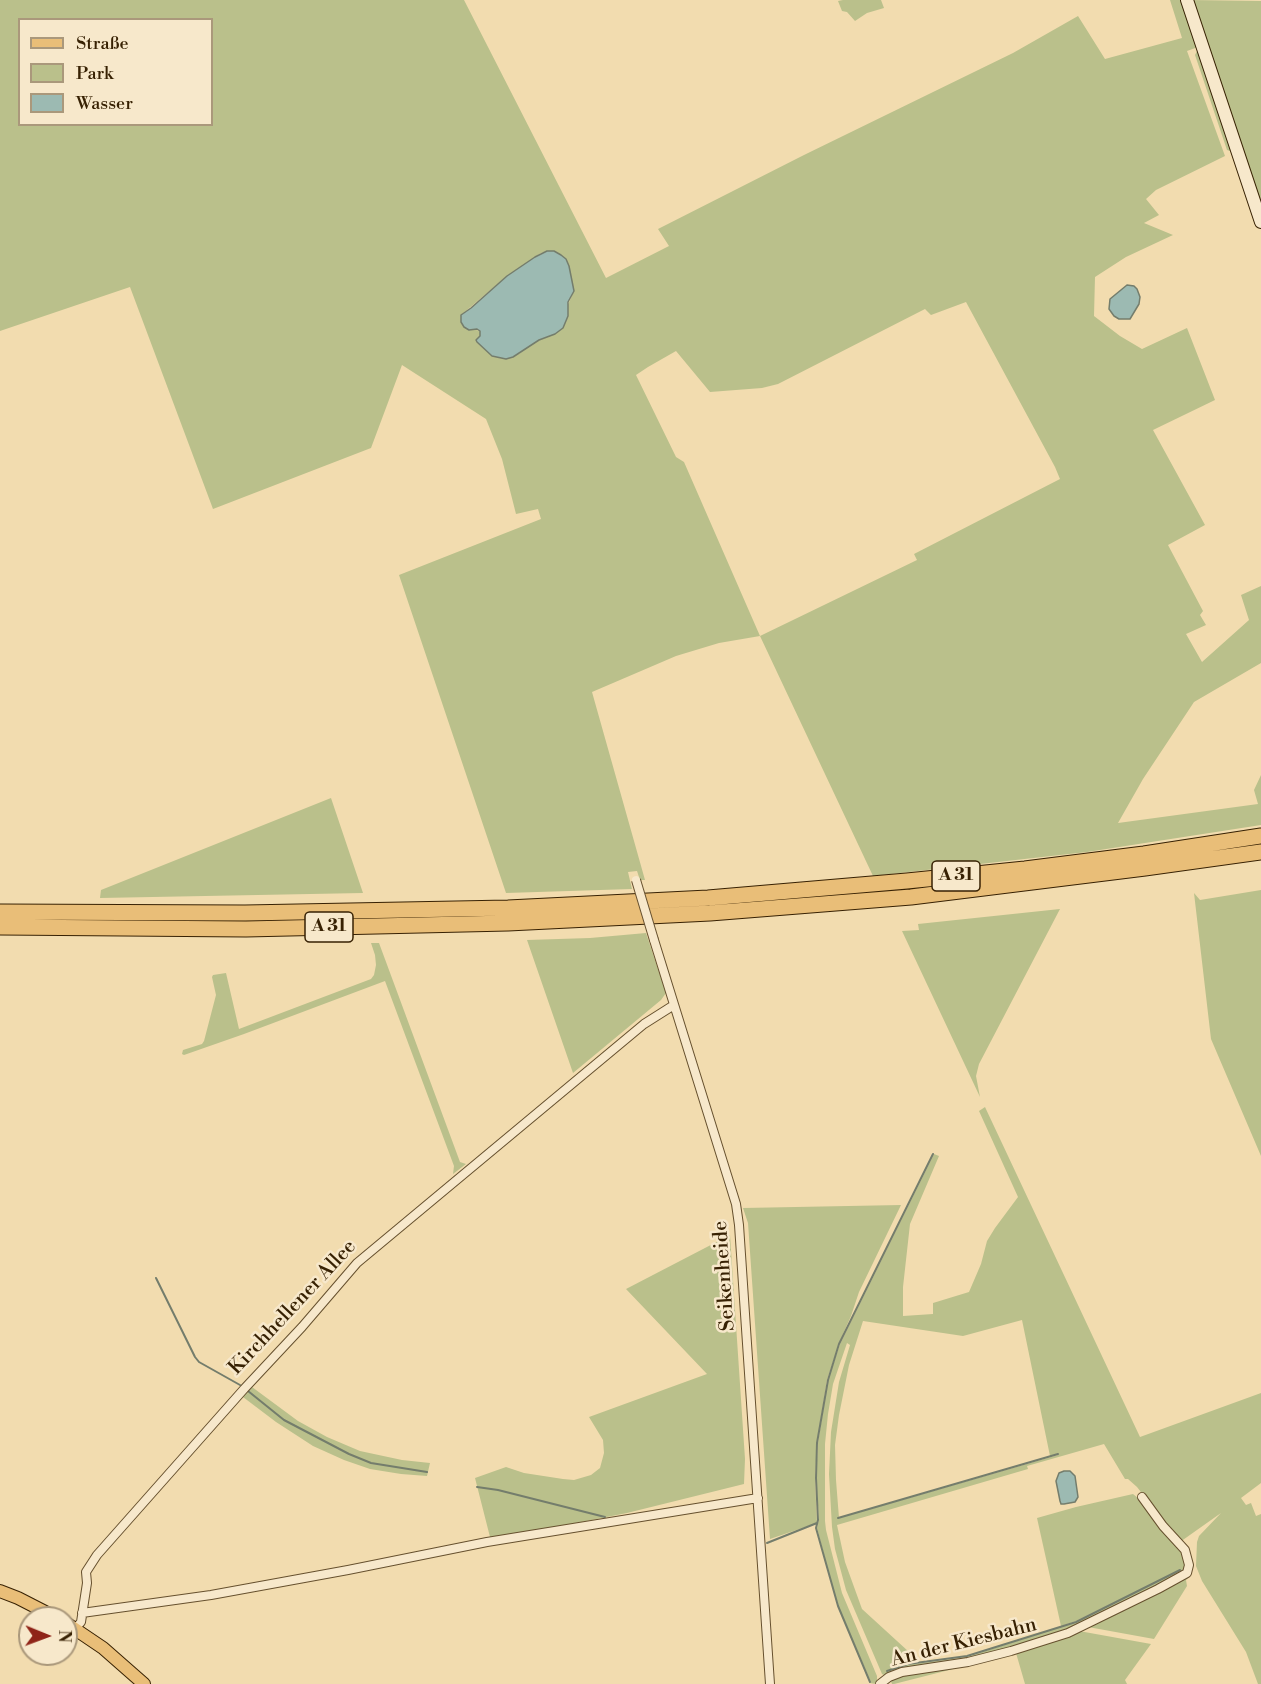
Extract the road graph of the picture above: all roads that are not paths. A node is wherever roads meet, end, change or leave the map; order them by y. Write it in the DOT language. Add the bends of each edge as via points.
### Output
graph roads {
  1 [pos="1187,0"];
  2 [pos="1261,222"];
  3 [pos="1261,836"];
  4 [pos="1261,852"];
  5 [pos="636,880"];
  6 [pos="0,912"];
  7 [pos="0,927"];
  8 [pos="674,1005"];
  9 [pos="1142,1497"];
  10 [pos="758,1498"];
  11 [pos="0,1591"];
  12 [pos="34,1606"];
  13 [pos="82,1614"];
  14 [pos="78,1623"];
  15 [pos="78,1631"];
  16 [pos="144,1684"];
  17 [pos="770,1684"];
  18 [pos="880,1684"];
  1 -- 2 [label="street"];
  3 -- 6 [label="highway, A 31" via="1014,870 708,898 508,908 257,913"];
  4 -- 7 [label="highway, A 31" via="911,897 710,913 257,929"];
  5 -- 8 [label="street, Seikenheide, bridge"];
  8 -- 10 [label="street, Seikenheide" via="736,1204"];
  8 -- 13 [label="street, Kirchhellener Allee" via="644,1023 357,1263 97,1555 86,1572"];
  9 -- 18 [label="street, An der Kiesbahn" via="1185,1550 1187,1573 1068,1633 968,1662 902,1672"];
  10 -- 13 [label="street" via="519,1537 211,1595"];
  10 -- 17 [label="street, Seikenheide"];
  11 -- 12 [label="main road"];
  13 -- 14 [label="street, Kirchhellener Allee"];
  15 -- 16 [label="main road, Kirchhellener Allee"];
}
